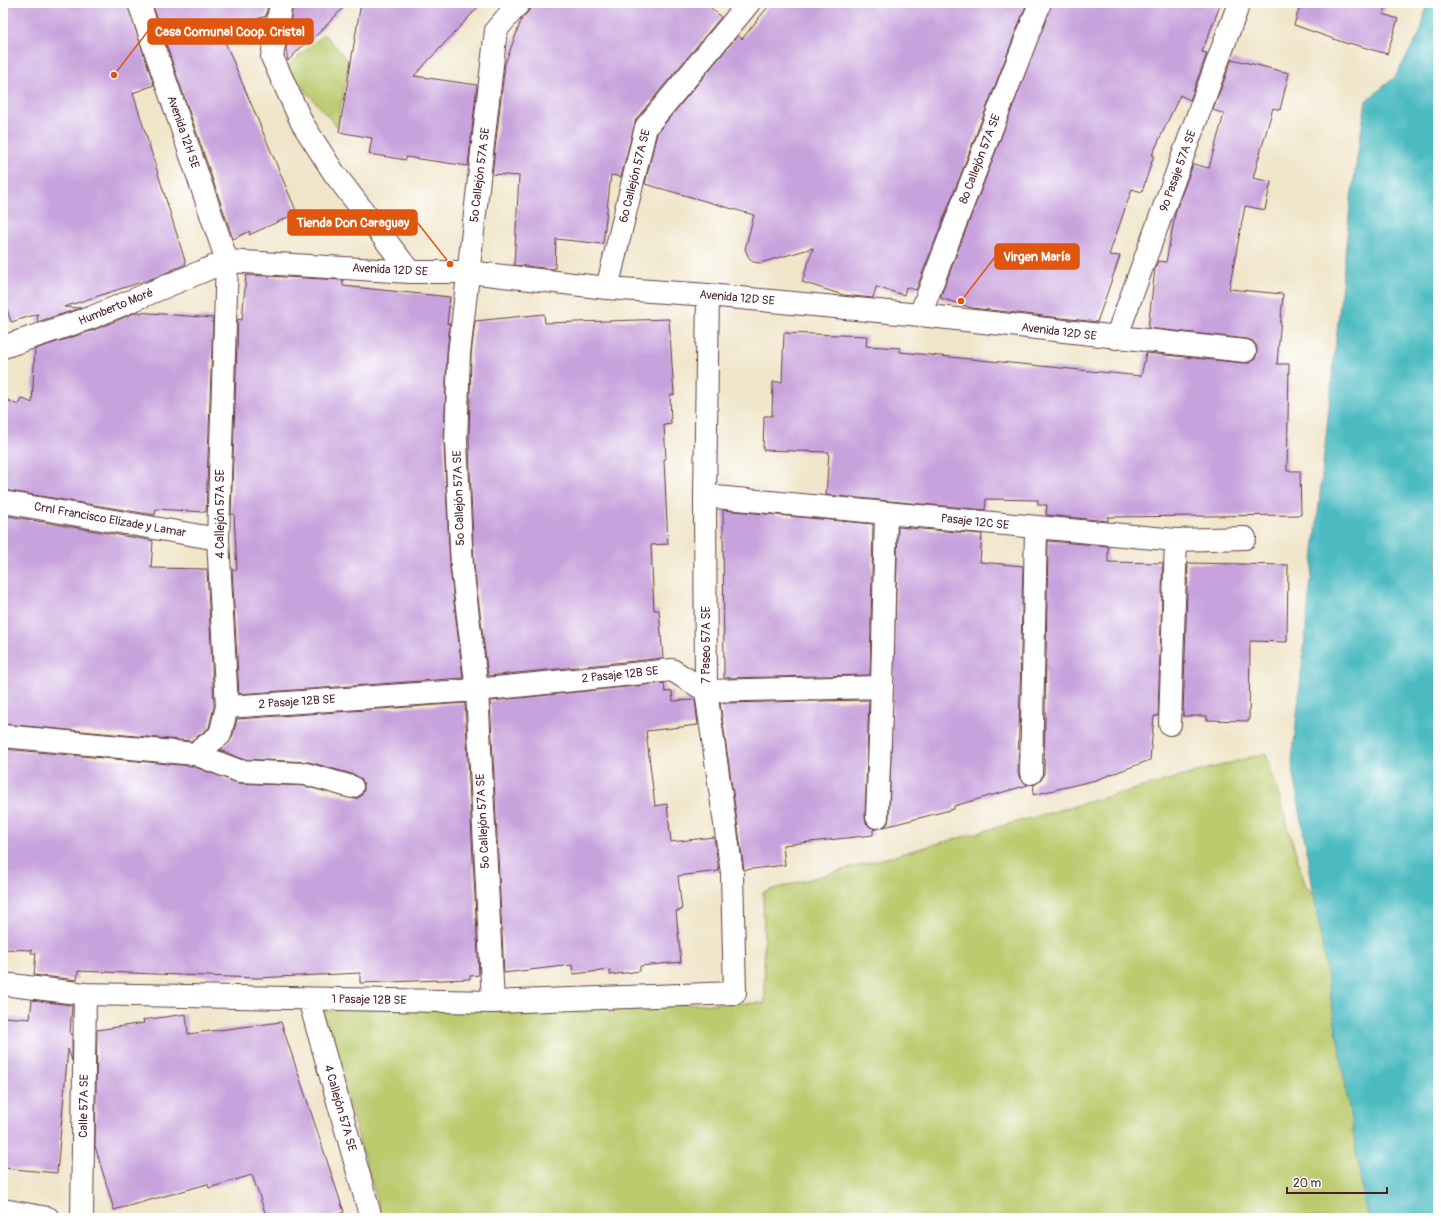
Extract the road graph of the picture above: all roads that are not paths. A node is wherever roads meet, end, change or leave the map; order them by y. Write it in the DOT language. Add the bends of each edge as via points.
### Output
graph roads {
  1 [pos="139,3"];
  2 [pos="281,3"];
  3 [pos="519,3"];
  4 [pos="749,3"];
  5 [pos="1040,3"];
  6 [pos="1239,3"];
  7 [pos="227,261"];
  8 [pos="410,272"];
  9 [pos="469,272"];
  10 [pos="607,288"];
  11 [pos="708,295"];
  12 [pos="920,315"];
  13 [pos="1116,338"];
  14 [pos="3,347"];
  15 [pos="1245,351"];
  16 [pos="705,496"];
  17 [pos="3,502"];
  18 [pos="886,513"];
  19 [pos="1036,528"];
  20 [pos="1245,538"];
  21 [pos="218,539"];
  22 [pos="1176,540"];
  23 [pos="882,687"];
  24 [pos="477,690"];
  25 [pos="706,691"];
  26 [pos="228,707"];
  27 [pos="1170,724"];
  28 [pos="3,736"];
  29 [pos="195,754"];
  30 [pos="1031,773"];
  31 [pos="352,787"];
  32 [pos="877,817"];
  33 [pos="3,984"];
  34 [pos="735,993"];
  35 [pos="85,994"];
  36 [pos="309,999"];
  37 [pos="493,1002"];
  38 [pos="3,1210"];
  39 [pos="48,1218"];
  40 [pos="82,1218"];
  41 [pos="371,1218"];
  1 -- 7 [label="street, Avenida 12H SE"];
  2 -- 8 [label="street" via="272,57 302,124 334,173"];
  3 -- 9 [label="street, 5º Callejón 57A SE" via="496,30"];
  4 -- 10 [label="street, 6º Callejón 57A SE" via="646,127"];
  5 -- 12 [label="street, 8º Callejón 57A SE"];
  6 -- 13 [label="street, 9º Pasaje 57A SE"];
  7 -- 8 [label="street, Avenida 12D SE"];
  7 -- 14 [label="street, Humberto Moré" via="90,318"];
  7 -- 21 [label="street, 4 Callejón 57A SE"];
  8 -- 9 [label="street, Avenida 12D SE"];
  9 -- 10 [label="street, Avenida 12D SE"];
  9 -- 24 [label="street, 5º Callejón 57A SE" via="459,354 456,442 462,567"];
  10 -- 11 [label="street, Avenida 12D SE"];
  11 -- 12 [label="street, Avenida 12D SE"];
  11 -- 16 [label="street, 7 Paseo 57A SE"];
  12 -- 13 [label="street, Avenida 12D SE"];
  13 -- 15 [label="street, Avenida 12D SE"];
  16 -- 18 [label="street, Pasaje 12C SE"];
  16 -- 25 [label="street, 7 Paseo 57A SE"];
  17 -- 21 [label="street, Crnl Francisco Elizade y Lamar"];
  18 -- 19 [label="street, Pasaje 12C SE"];
  18 -- 23 [label="street"];
  19 -- 22 [label="street, Pasaje 12C SE"];
  19 -- 30 [label="street"];
  20 -- 22 [label="street, Pasaje 12C SE"];
  21 -- 26 [label="street, 4 Callejón 57A SE"];
  22 -- 27 [label="street"];
  23 -- 25 [label="street"];
  23 -- 32 [label="street"];
  24 -- 25 [label="street, 2 Pasaje 12B SE" via="672,670"];
  24 -- 26 [label="street, 2 Pasaje 12B SE"];
  24 -- 37 [label="street, 5º Callejón 57A SE"];
  25 -- 34 [label="street, 7 Paseo 57A SE" via="732,873"];
  26 -- 29 [label="street, 4 Callejón 57A SE" via="220,735"];
  28 -- 29 [label="street"];
  29 -- 31 [label="street" via="239,771 306,774"];
  33 -- 35 [label="street, 1 Pasaje 12B SE"];
  34 -- 37 [label="street, 1 Pasaje 12B SE"];
  35 -- 36 [label="street, 1 Pasaje 12B SE"];
  35 -- 40 [label="street, Calle 57A SE"];
  36 -- 37 [label="street, 1 Pasaje 12B SE"];
  36 -- 41 [label="street, 4 Callejón 57A SE"];
  38 -- 39 [label="street"];
}
